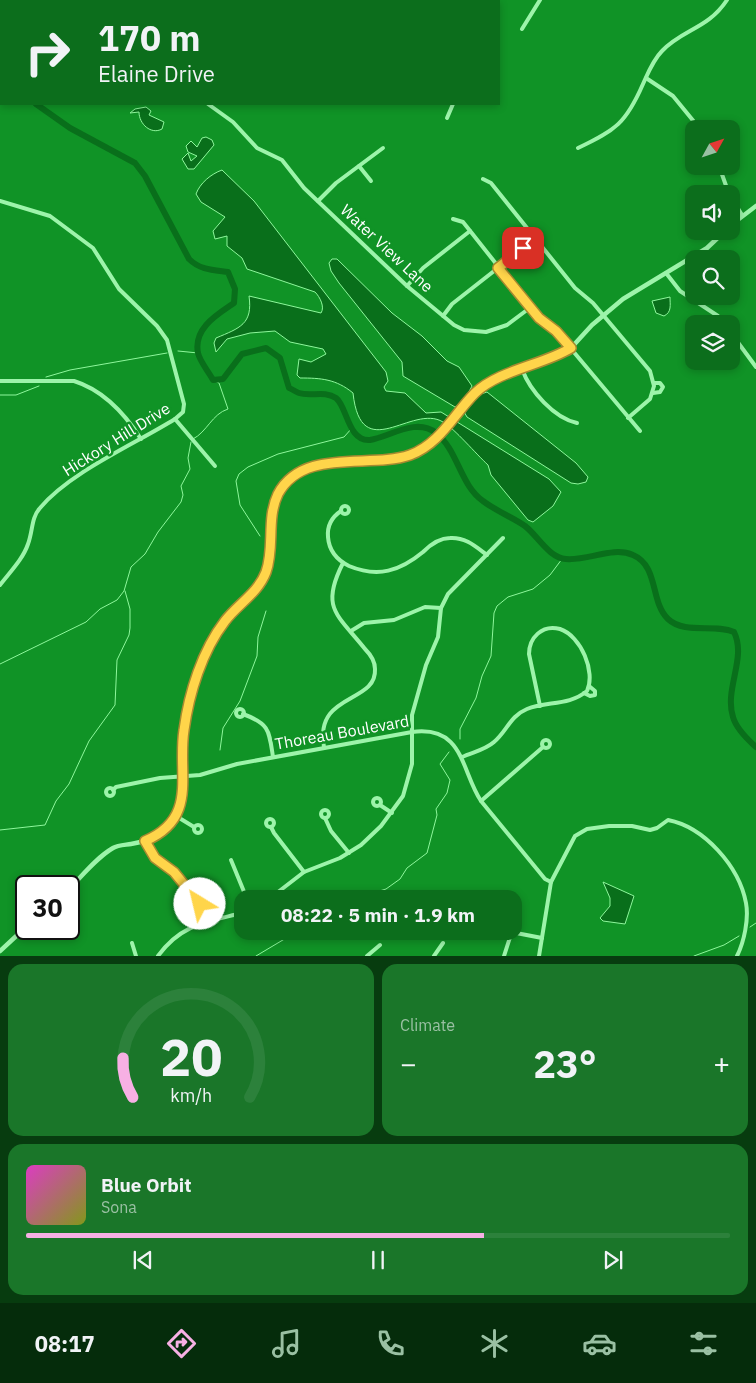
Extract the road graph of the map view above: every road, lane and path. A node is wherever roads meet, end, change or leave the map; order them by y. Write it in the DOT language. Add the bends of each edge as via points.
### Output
graph roads {
  1 [pos="540,0"];
  2 [pos="727,0"];
  3 [pos="522,29"];
  4 [pos="646,78"];
  5 [pos="209,105"];
  6 [pos="453,105"];
  7 [pos="447,118"];
  8 [pos="693,120"];
  9 [pos="383,148"];
  10 [pos="578,148"];
  11 [pos="359,166"];
  12 [pos="483,179"];
  13 [pos="370,181"];
  14 [pos="0,201"];
  15 [pos="318,201"];
  16 [pos="756,206"];
  17 [pos="740,212"];
  18 [pos="742,215"];
  19 [pos="453,219"];
  20 [pos="470,231"];
  21 [pos="535,239"];
  22 [pos="715,240"];
  23 [pos="498,268"];
  24 [pos="666,273"];
  25 [pos="407,286"];
  26 [pos="531,308"];
  27 [pos="603,315"];
  28 [pos="716,315"];
  29 [pos="443,316"];
  30 [pos="740,345"];
  31 [pos="571,348"];
  32 [pos="756,367"];
  33 [pos="522,369"];
  34 [pos="0,381"];
  35 [pos="654,383"];
  36 [pos="653,392"];
  37 [pos="628,418"];
  38 [pos="175,419"];
  39 [pos="577,423"];
  40 [pos="640,431"];
  41 [pos="141,440"];
  42 [pos="215,466"];
  43 [pos="341,512"];
  44 [pos="503,538"];
  45 [pos="487,555"];
  46 [pos="343,563"];
  47 [pos="0,585"];
  48 [pos="441,608"];
  49 [pos="351,631"];
  50 [pos="589,686"];
  51 [pos="584,693"];
  52 [pos="540,706"];
  53 [pos="243,714"];
  54 [pos="412,732"];
  55 [pos="324,747"];
  56 [pos="543,747"];
  57 [pos="273,757"];
  58 [pos="462,757"];
  59 [pos="184,777"];
  60 [pos="113,790"];
  61 [pos="481,801"];
  62 [pos="380,805"];
  63 [pos="392,814"];
  64 [pos="176,816"];
  65 [pos="325,818"];
  66 [pos="194,827"];
  67 [pos="271,827"];
  68 [pos="145,841"];
  69 [pos="349,853"];
  70 [pos="231,860"];
  71 [pos="304,872"];
  72 [pos="80,876"];
  73 [pos="552,882"];
  74 [pos="243,890"];
  75 [pos="281,890"];
  76 [pos="234,914"];
  77 [pos="204,923"];
  78 [pos="522,934"];
  79 [pos="15,937"];
  80 [pos="542,938"];
  81 [pos="509,940"];
  82 [pos="132,943"];
  83 [pos="443,944"];
  84 [pos="380,945"];
  85 [pos="0,951"];
  86 [pos="136,956"];
  87 [pos="158,956"];
  88 [pos="367,956"];
  89 [pos="434,956"];
  90 [pos="504,956"];
  91 [pos="539,956"];
  92 [pos="737,956"];
  1 -- 3 [label="street"];
  2 -- 4 [label="street" via="710,21 666,46 656,57"];
  4 -- 8 [label="street" via="673,96"];
  4 -- 10 [label="street" via="620,124"];
  5 -- 15 [label="street, Water View Lane" via="243,132 257,148 282,160"];
  6 -- 7 [label="street"];
  9 -- 11 [label="street"];
  11 -- 13 [label="street"];
  11 -- 15 [label="street" via="330,187"];
  12 -- 21 [label="street" via="491,183"];
  14 -- 38 [label="street, Hickory Hill Drive" via="50,216 86,242 127,298 157,326 169,346 184,399 183,412"];
  15 -- 25 [label="street, Water View Lane"];
  16 -- 18 [label="street"];
  17 -- 18 [label="street"];
  19 -- 20 [label="street" via="462,222"];
  20 -- 23 [label="street"];
  20 -- 25 [label="street" via="423,268"];
  21 -- 23 [label="street"];
  21 -- 27 [label="street" via="575,288"];
  22 -- 24 [label="street"];
  23 -- 26 [label="street"];
  23 -- 29 [label="street" via="452,304"];
  24 -- 27 [label="street"];
  24 -- 28 [label="street" via="680,291"];
  25 -- 29 [label="street, Water View Lane"];
  26 -- 29 [label="street, Water View Lane" via="507,325 486,332 464,330"];
  26 -- 31 [label="street"];
  27 -- 31 [label="street"];
  27 -- 35 [label="street" via="650,372"];
  30 -- 32 [label="street"];
  31 -- 33 [label="street"];
  31 -- 37 [label="street"];
  33 -- 39 [label="street" via="534,392 565,420"];
  33 -- 59 [label="street" via="476,392 448,426 424,448 410,455 344,461 311,468 294,476 280,492 272,517 266,572 259,585 218,630 195,682 182,740"];
  34 -- 41 [label="street" via="71,380 85,384 122,412"];
  35 -- 36 [label="street"];
  35 -- 36 [label="street" via="663,387 660,392"];
  36 -- 37 [label="street" via="650,399"];
  37 -- 40 [label="street"];
  38 -- 41 [label="street, Hickory Hill Drive"];
  38 -- 42 [label="street"];
  41 -- 47 [label="street, Hickory Hill Drive" via="77,478 40,508 34,517 23,556"];
  43 -- 46 [label="street" via="329,524 327,532 330,549"];
  44 -- 45 [label="street"];
  45 -- 46 [label="street" via="468,541 450,538 435,543 406,564 388,572 369,572"];
  45 -- 48 [label="street" via="448,594"];
  46 -- 49 [label="street" via="334,582 331,599 337,614"];
  48 -- 49 [label="street" via="425,607 394,620 364,623"];
  48 -- 54 [label="street" via="438,637 416,699"];
  49 -- 55 [label="street" via="374,662 374,677 364,690 326,717 322,732"];
  50 -- 51 [label="street"];
  50 -- 51 [label="street" via="595,695"];
  50 -- 52 [label="street" via="591,676 585,655 574,641 560,629 542,630 532,639 529,652"];
  51 -- 52 [label="street" via="574,700"];
  52 -- 58 [label="street" via="520,712 492,743"];
  53 -- 57 [label="street" via="260,720 267,727"];
  54 -- 55 [label="street, Thoreau Boulevard"];
  54 -- 58 [label="street, Thoreau Boulevard" via="422,731 441,737 452,743"];
  54 -- 63 [label="street" via="410,779"];
  55 -- 57 [label="street, Thoreau Boulevard"];
  56 -- 61 [label="street"];
  57 -- 59 [label="street, Thoreau Boulevard"];
  58 -- 61 [label="street, Thoreau Boulevard"];
  59 -- 60 [label="street, Thoreau Boulevard" via="160,778"];
  59 -- 64 [label="street" via="182,801"];
  61 -- 73 [label="street, Thoreau Boulevard" via="545,879"];
  62 -- 63 [label="street"];
  63 -- 69 [label="street"];
  64 -- 66 [label="street"];
  64 -- 68 [label="street" via="157,836"];
  65 -- 69 [label="street"];
  67 -- 71 [label="street"];
  68 -- 72 [label="street" via="115,847"];
  68 -- 77 [label="street" via="155,858 174,872 197,898"];
  69 -- 71 [label="street"];
  70 -- 74 [label="street"];
  71 -- 75 [label="street"];
  73 -- 80 [label="street"];
  73 -- 92 [label="street" via="568,846 581,831 623,825 650,830 668,820 683,823 716,850 734,872 746,904 745,927"];
  76 -- 77 [label="street"];
  77 -- 87 [label="street" via="179,933"];
  78 -- 80 [label="street"];
  79 -- 85 [label="street"];
  80 -- 91 [label="street"];
  81 -- 90 [label="street"];
  82 -- 86 [label="street"];
  83 -- 89 [label="street"];
  84 -- 88 [label="street"];
}
